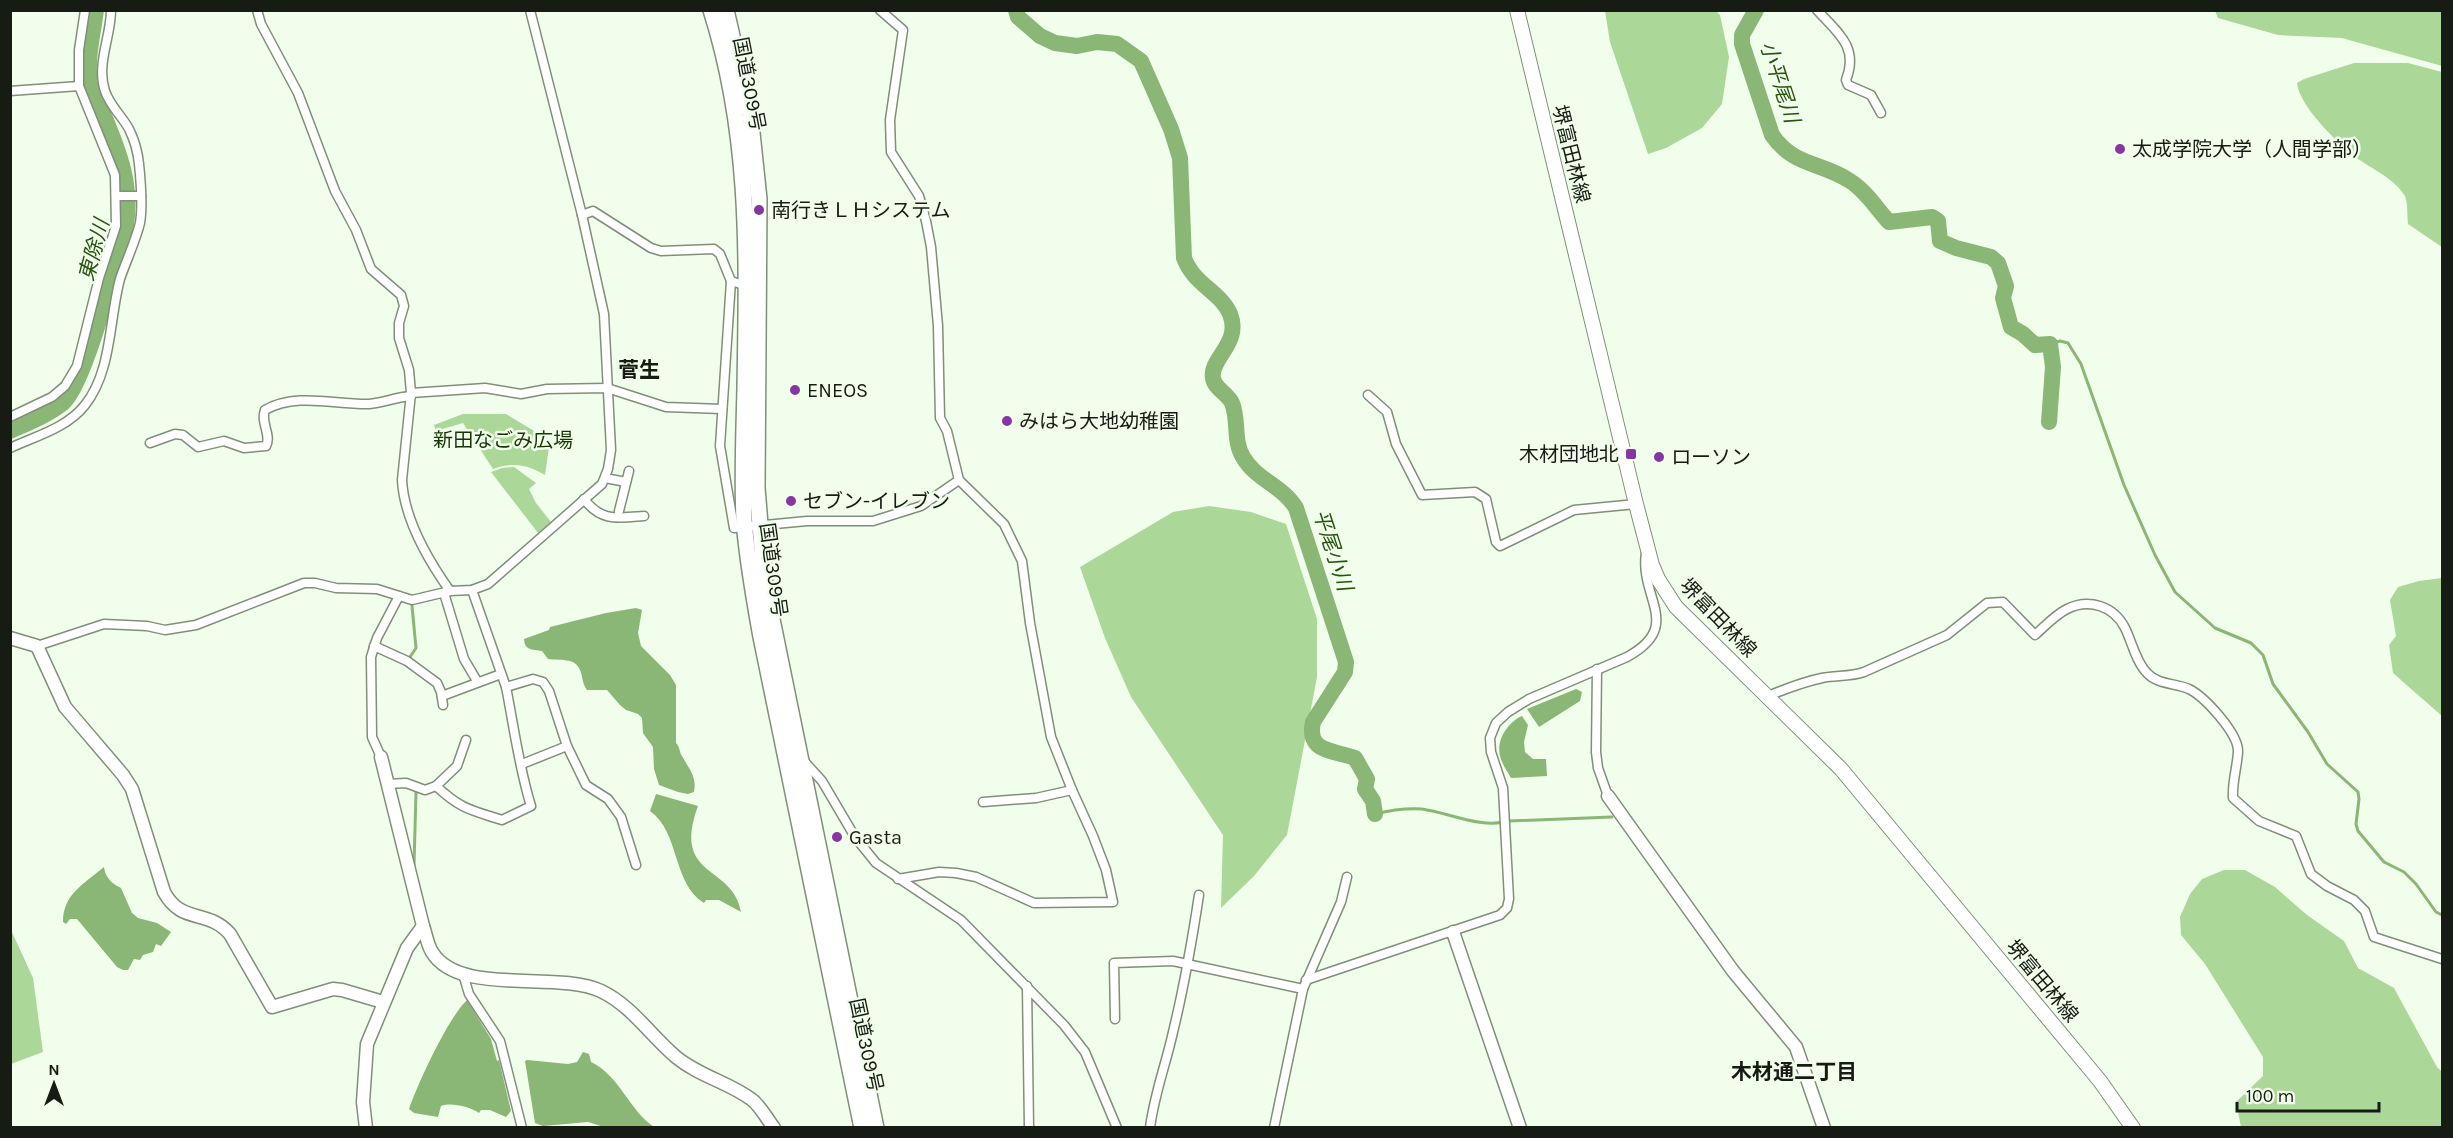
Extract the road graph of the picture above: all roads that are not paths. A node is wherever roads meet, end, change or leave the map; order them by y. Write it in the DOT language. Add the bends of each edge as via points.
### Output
graph roads {
  1 [pos="85,10"];
  2 [pos="111,10"];
  3 [pos="257,10"];
  4 [pos="530,10"];
  5 [pos="711,10"];
  6 [pos="726,10"];
  7 [pos="880,10"];
  8 [pos="1517,10"];
  9 [pos="1818,10"];
  10 [pos="80,86"];
  11 [pos="10,92"];
  12 [pos="1881,113"];
  13 [pos="117,196"];
  14 [pos="141,196"];
  15 [pos="582,215"];
  16 [pos="731,281"];
  17 [pos="747,286"];
  18 [pos="607,388"];
  19 [pos="411,394"];
  20 [pos="1368,395"];
  21 [pos="722,409"];
  22 [pos="10,417"];
  23 [pos="150,443"];
  24 [pos="10,448"];
  25 [pos="629,471"];
  26 [pos="605,478"];
  27 [pos="959,480"];
  28 [pos="626,482"];
  29 [pos="584,499"];
  30 [pos="1636,504"];
  31 [pos="619,511"];
  32 [pos="644,516"];
  33 [pos="752,528"];
  34 [pos="1647,548"];
  35 [pos="472,590"];
  36 [pos="447,592"];
  37 [pos="399,596"];
  38 [pos="10,638"];
  39 [pos="37,646"];
  40 [pos="374,646"];
  41 [pos="1597,669"];
  42 [pos="501,674"];
  43 [pos="477,681"];
  44 [pos="506,687"];
  45 [pos="1767,696"];
  46 [pos="466,740"];
  47 [pos="567,746"];
  48 [pos="381,757"];
  49 [pos="800,758"];
  50 [pos="522,764"];
  51 [pos="387,784"];
  52 [pos="436,786"];
  53 [pos="1072,790"];
  54 [pos="1608,796"];
  55 [pos="982,802"];
  56 [pos="636,865"];
  57 [pos="1347,877"];
  58 [pos="898,879"];
  59 [pos="1199,894"];
  60 [pos="423,926"];
  61 [pos="1453,932"];
  62 [pos="2442,959"];
  63 [pos="1189,964"];
  64 [pos="463,974"];
  65 [pos="1306,980"];
  66 [pos="1027,986"];
  67 [pos="1303,989"];
  68 [pos="384,1002"];
  69 [pos="1115,1019"];
  70 [pos="366,1128"];
  71 [pos="522,1128"];
  72 [pos="774,1128"];
  73 [pos="862,1128"];
  74 [pos="876,1128"];
  75 [pos="1029,1128"];
  76 [pos="1117,1128"];
  77 [pos="1150,1128"];
  78 [pos="1274,1128"];
  79 [pos="1520,1128"];
  80 [pos="1824,1128"];
  81 [pos="2133,1128"];
  1 -- 10 [label="street"];
  2 -- 14 [label="street" via="103,52 104,90 130,130 139,162"];
  3 -- 19 [label="street" via="298,93 335,191 371,269 401,295 404,306 399,338 409,370"];
  4 -- 15 [label="street"];
  5 -- 17 [label="highway, 国道309号" via="729,73 738,128 746,201"];
  6 -- 33 [label="highway, 国道309号" via="750,114 759,199 757,488"];
  7 -- 27 [label="street" via="903,30 890,120 891,152 919,196 926,221 938,326 940,418"];
  8 -- 30 [label="main road, 堺富田林線"];
  9 -- 12 [label="street" via="1848,48 1852,61 1848,85 1871,95"];
  10 -- 11 [label="street"];
  10 -- 13 [label="street" via="110,158"];
  13 -- 14 [label="street"];
  13 -- 22 [label="street" via="116,226 77,366 65,386 52,397"];
  14 -- 24 [label="street" via="140,224 120,280 96,389 67,423"];
  15 -- 16 [label="street" via="593,211 661,251 714,249"];
  15 -- 18 [label="street" via="604,314"];
  16 -- 17 [label="street"];
  16 -- 21 [label="street"];
  17 -- 33 [label="highway, 国道309号" via="743,492"];
  18 -- 19 [label="street" via="547,389 521,394 485,388"];
  18 -- 21 [label="street" via="666,407"];
  18 -- 26 [label="street" via="611,450"];
  19 -- 23 [label="street" via="370,404 314,400 269,408 262,420 268,438 266,446 244,448 224,441 198,447 183,435 175,434"];
  19 -- 36 [label="street" via="403,495 416,534"];
  20 -- 30 [label="street" via="1387,412 1396,444 1422,495 1482,495 1500,546 1574,510"];
  21 -- 33 [label="street" via="720,446 734,528"];
  25 -- 28 [label="street"];
  26 -- 28 [label="street"];
  26 -- 29 [label="street"];
  27 -- 33 [label="street" via="921,506 873,521 807,521"];
  27 -- 53 [label="street" via="1004,524 1022,561 1051,737"];
  28 -- 31 [label="street"];
  29 -- 32 [label="street" via="603,516"];
  29 -- 35 [label="street" via="488,584"];
  30 -- 34 [label="main road, 堺富田林線"];
  33 -- 49 [label="highway, 国道309号"];
  33 -- 73 [label="highway, 国道309号" via="751,581 763,648"];
  34 -- 41 [label="street" via="1644,568 1656,616 1651,640 1641,649"];
  34 -- 45 [label="main road, 堺富田林線" via="1658,579 1676,607"];
  35 -- 36 [label="street"];
  35 -- 42 [label="street"];
  36 -- 37 [label="street" via="412,600"];
  36 -- 43 [label="street" via="464,659"];
  37 -- 39 [label="street" via="377,589 304,583 196,625 165,630 104,624"];
  37 -- 40 [label="street"];
  38 -- 39 [label="street"];
  39 -- 68 [label="street" via="65,707 132,789 168,901 178,911 224,927 272,1007 333,989"];
  40 -- 43 [label="street" via="407,661 431,678 437,683 442,700"];
  40 -- 48 [label="street" via="370,685 372,737"];
  41 -- 54 [label="street" via="1596,752"];
  41 -- 61 [label="street" via="1529,699 1496,723 1490,738 1491,752 1503,788 1509,899 1500,915"];
  42 -- 43 [label="street"];
  42 -- 44 [label="street"];
  44 -- 47 [label="street" via="533,679 543,682"];
  44 -- 50 [label="street"];
  45 -- 62 [label="street" via="1824,677 1864,672 1947,635 1987,603 2003,602 2035,635 2066,610 2080,604 2106,608 2123,625 2151,678 2200,696 2236,739 2233,798 2259,820 2296,836 2311,874 2365,911 2374,937"];
  45 -- 81 [label="main road, 堺富田林線" via="1856,786 2100,1081"];
  46 -- 52 [label="street" via="456,766"];
  47 -- 50 [label="street"];
  47 -- 56 [label="street" via="586,785 608,799 621,817"];
  48 -- 51 [label="street"];
  49 -- 58 [label="street" via="822,781 855,837 876,862"];
  49 -- 74 [label="highway, 国道309号"];
  50 -- 52 [label="street" via="531,806 502,820 475,813 452,801"];
  51 -- 52 [label="street" via="406,783 425,790"];
  51 -- 60 [label="street"];
  53 -- 55 [label="street" via="1036,798"];
  53 -- 58 [label="street" via="1099,853 1113,902 1034,903 976,877 956,873"];
  54 -- 80 [label="street" via="1733,971 1796,1047"];
  57 -- 65 [label="street" via="1341,902"];
  58 -- 66 [label="street" via="961,920"];
  59 -- 63 [label="street"];
  60 -- 64 [label="street" via="431,951"];
  60 -- 68 [label="street" via="407,948"];
  61 -- 65 [label="street"];
  61 -- 79 [label="street"];
  63 -- 67 [label="street"];
  63 -- 69 [label="street" via="1114,963"];
  63 -- 77 [label="street"];
  64 -- 71 [label="street" via="469,994 500,1041"];
  64 -- 72 [label="street" via="573,984 598,990 617,1000 674,1056 695,1071 753,1100"];
  65 -- 67 [label="street"];
  66 -- 75 [label="street"];
  66 -- 76 [label="street" via="1085,1052"];
  67 -- 78 [label="street"];
  68 -- 70 [label="street" via="367,1044 363,1101"];
}
